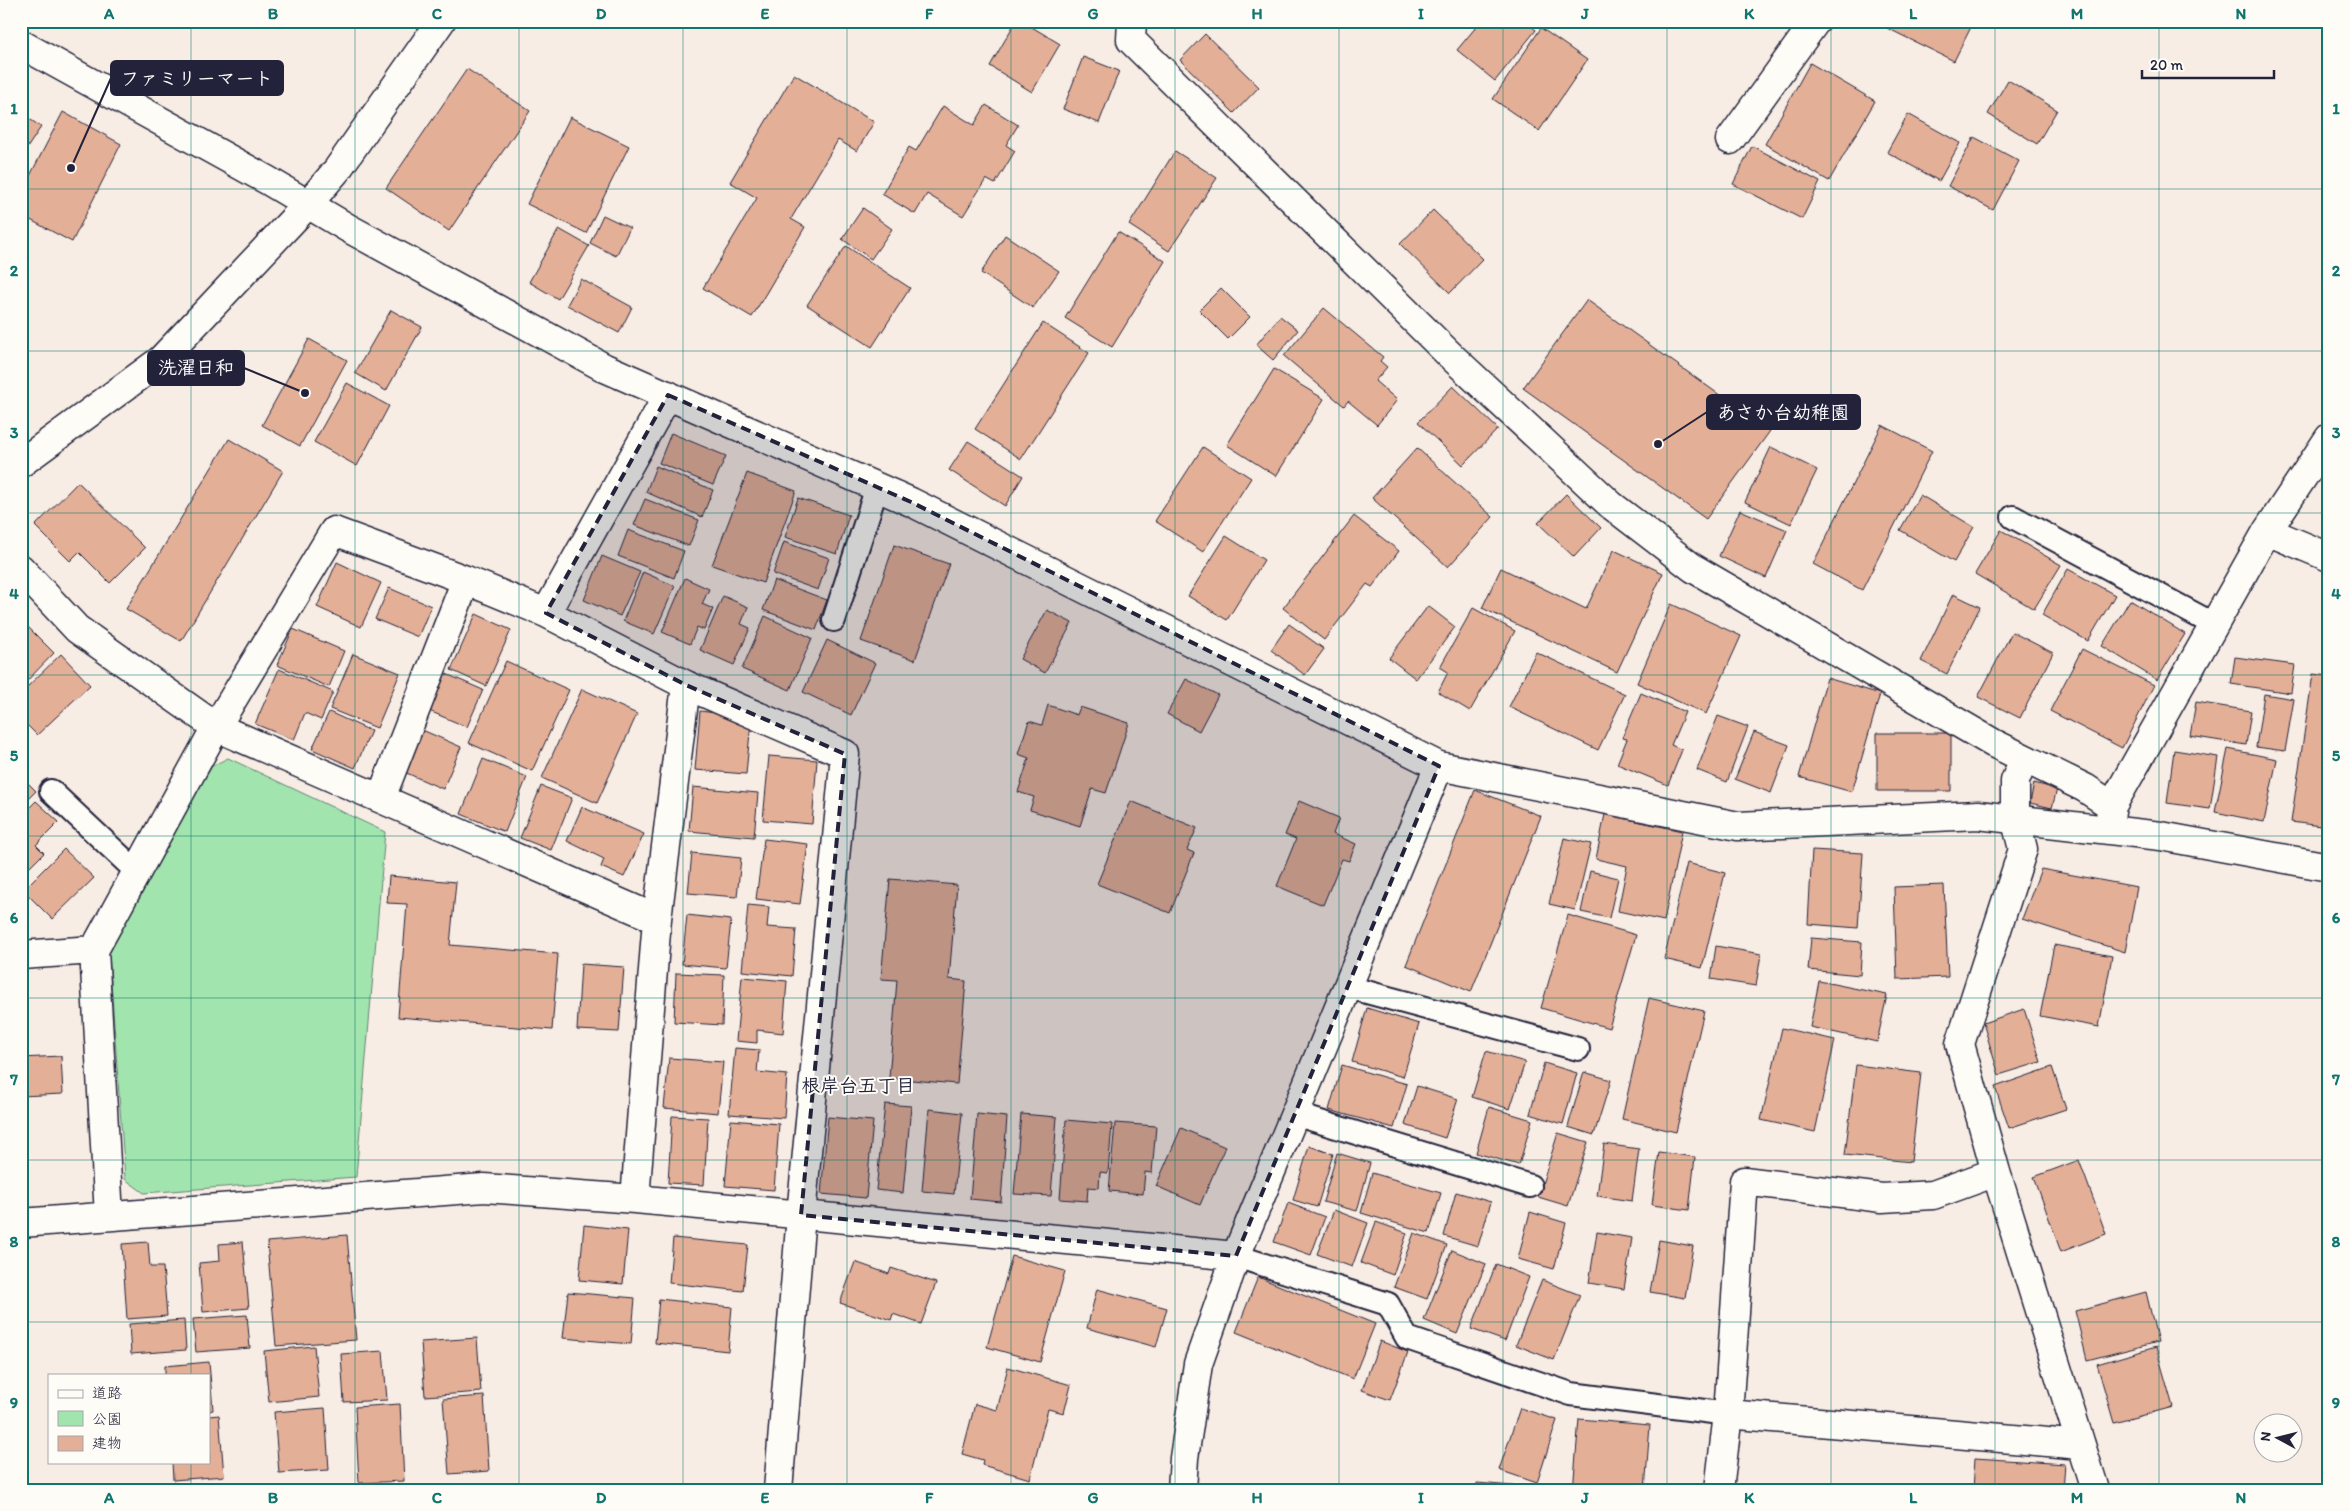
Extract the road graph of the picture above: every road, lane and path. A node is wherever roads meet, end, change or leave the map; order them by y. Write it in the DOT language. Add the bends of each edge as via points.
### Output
graph roads {
  1 [pos="441,21"];
  2 [pos="1132,21"];
  3 [pos="1816,21"];
  4 [pos="21,44"];
  5 [pos="1730,140"];
  6 [pos="308,204"];
  7 [pos="668,395"];
  8 [pos="2329,438"];
  9 [pos="21,463"];
  10 [pos="877,487"];
  11 [pos="2013,517"];
  12 [pos="2267,532"];
  13 [pos="2329,558"];
  14 [pos="21,569"];
  15 [pos="466,580"];
  16 [pos="546,613"];
  17 [pos="834,620"];
  18 [pos="2215,625"];
  19 [pos="686,685"];
  20 [pos="216,727"];
  21 [pos="2024,759"];
  22 [pos="1439,766"];
  23 [pos="52,791"];
  24 [pos="381,798"];
  25 [pos="2110,817"];
  26 [pos="2015,818"];
  27 [pos="2329,867"];
  28 [pos="137,872"];
  29 [pos="657,920"];
  30 [pos="94,950"];
  31 [pos="21,955"];
  32 [pos="1348,987"];
  33 [pos="1578,1049"];
  34 [pos="1294,1114"];
  35 [pos="1996,1172"];
  36 [pos="1530,1186"];
  37 [pos="635,1199"];
  38 [pos="801,1215"];
  39 [pos="109,1216"];
  40 [pos="21,1223"];
  41 [pos="1236,1256"];
  42 [pos="1728,1414"];
  43 [pos="2081,1445"];
  44 [pos="778,1490"];
  45 [pos="1182,1490"];
  46 [pos="1718,1490"];
  47 [pos="2095,1490"];
  1 -- 6 [label="street" via="336,170"];
  2 -- 21 [label="street" via="1131,40 1452,357 1611,505 1693,568"];
  3 -- 5 [label="street"];
  4 -- 6 [label="street"];
  6 -- 7 [label="street" via="605,368"];
  6 -- 9 [label="street" via="161,360"];
  7 -- 10 [label="street"];
  7 -- 16 [label="street"];
  8 -- 12 [label="street"];
  10 -- 17 [label="lane"];
  10 -- 22 [label="street"];
  11 -- 18 [label="lane"];
  12 -- 13 [label="street"];
  12 -- 18 [label="street"];
  14 -- 20 [label="street" via="77,629"];
  15 -- 16 [label="street"];
  15 -- 20 [label="street" via="334,531"];
  15 -- 24 [label="street"];
  16 -- 19 [label="street"];
  18 -- 25 [label="street"];
  19 -- 29 [label="street"];
  19 -- 38 [label="street" via="845,754"];
  20 -- 24 [label="street"];
  20 -- 28 [label="street"];
  21 -- 25 [label="street" via="2085,788"];
  21 -- 26 [label="street" via="2015,781"];
  22 -- 26 [label="street" via="1738,826 1978,815"];
  22 -- 32 [label="street"];
  23 -- 28 [label="lane"];
  24 -- 29 [label="street"];
  25 -- 26 [label="street"];
  25 -- 27 [label="street" via="2161,836"];
  26 -- 35 [label="street" via="2024,849 1960,1044"];
  28 -- 30 [label="street"];
  29 -- 37 [label="street"];
  30 -- 31 [label="street"];
  30 -- 39 [label="street"];
  32 -- 33 [label="lane"];
  32 -- 34 [label="street"];
  34 -- 36 [label="lane"];
  34 -- 41 [label="street"];
  35 -- 42 [label="street" via="1933,1195 1882,1198 1744,1181"];
  35 -- 43 [label="street"];
  37 -- 38 [label="street"];
  37 -- 39 [label="street" via="484,1188"];
  38 -- 41 [label="street"];
  38 -- 44 [label="street"];
  39 -- 40 [label="street"];
  41 -- 42 [label="lane" via="1388,1304 1407,1338 1571,1394"];
  41 -- 45 [label="street" via="1198,1364"];
  42 -- 43 [label="street"];
  42 -- 46 [label="street"];
  43 -- 47 [label="street"];
}
